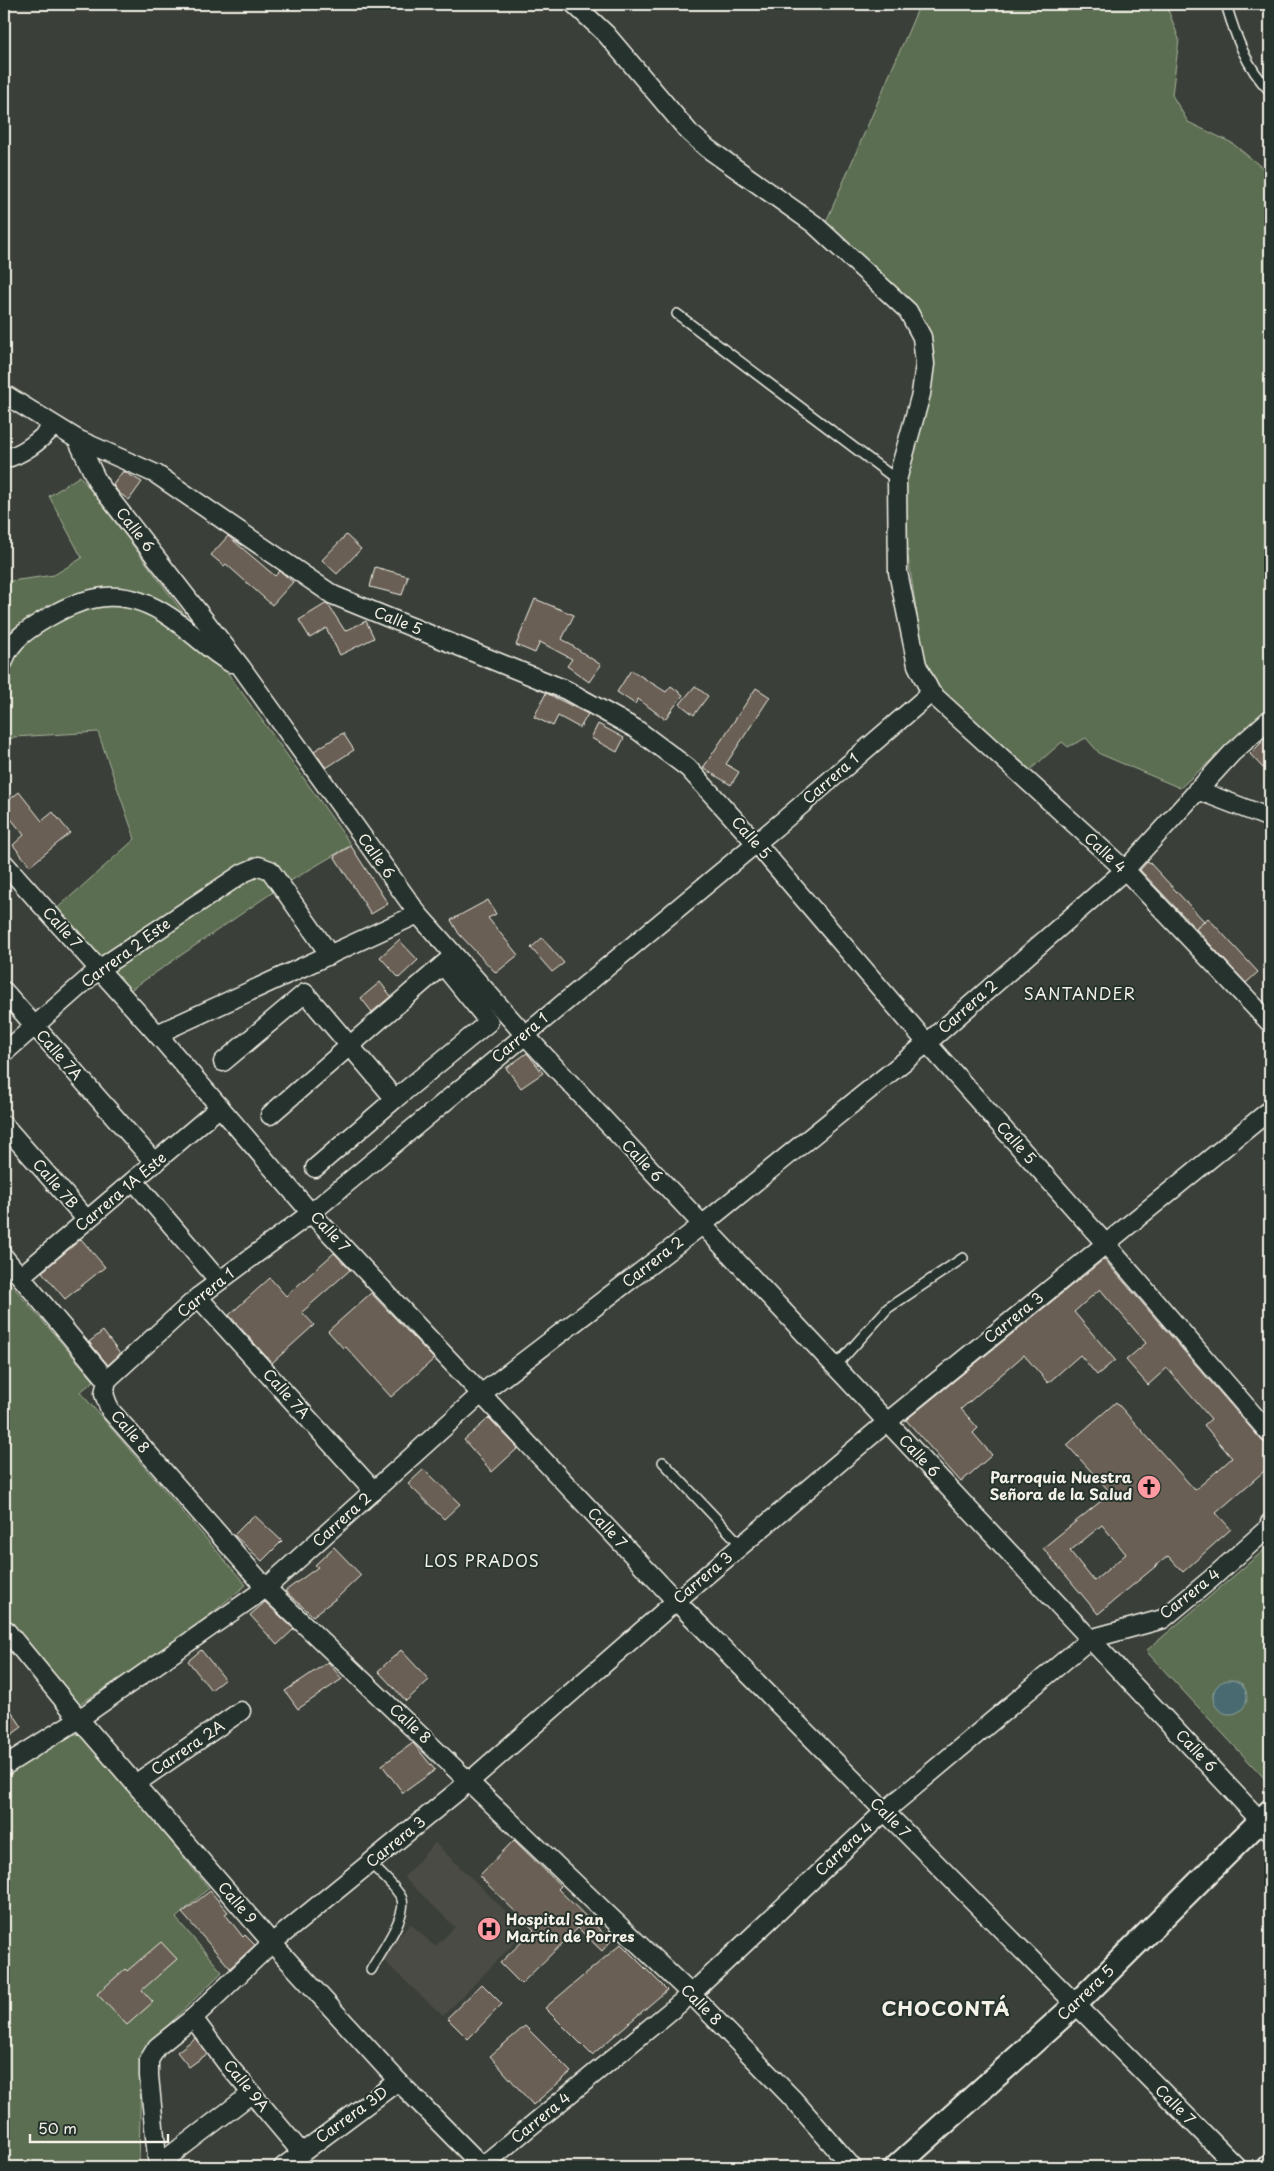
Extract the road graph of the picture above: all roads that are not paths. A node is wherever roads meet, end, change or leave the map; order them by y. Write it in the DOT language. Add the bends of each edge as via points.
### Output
graph roads {
  1 [pos="574,4"];
  2 [pos="1226,4"];
  3 [pos="1270,90"];
  4 [pos="677,314"];
  5 [pos="4,394"];
  6 [pos="54,426"];
  7 [pos="78,439"];
  8 [pos="4,460"];
  9 [pos="897,480"];
  10 [pos="4,661"];
  11 [pos="241,668"];
  12 [pos="931,693"];
  13 [pos="1270,718"];
  14 [pos="1197,790"];
  15 [pos="1270,818"];
  16 [pos="756,842"];
  17 [pos="4,863"];
  18 [pos="1125,870"];
  19 [pos="418,914"];
  20 [pos="330,955"];
  21 [pos="449,960"];
  22 [pos="99,969"];
  23 [pos="4,992"];
  24 [pos="1270,1023"];
  25 [pos="34,1026"];
  26 [pos="157,1034"];
  27 [pos="524,1034"];
  28 [pos="927,1043"];
  29 [pos="350,1045"];
  30 [pos="4,1053"];
  31 [pos="222,1062"];
  32 [pos="395,1099"];
  33 [pos="220,1107"];
  34 [pos="1270,1110"];
  35 [pos="270,1115"];
  36 [pos="4,1125"];
  37 [pos="154,1163"];
  38 [pos="314,1168"];
  39 [pos="134,1181"];
  40 [pos="311,1212"];
  41 [pos="87,1220"];
  42 [pos="702,1224"];
  43 [pos="1105,1243"];
  44 [pos="4,1257"];
  45 [pos="963,1258"];
  46 [pos="21,1276"];
  47 [pos="219,1281"];
  48 [pos="198,1297"];
  49 [pos="835,1367"];
  50 [pos="107,1380"];
  51 [pos="481,1394"];
  52 [pos="887,1422"];
  53 [pos="1270,1434"];
  54 [pos="663,1462"];
  55 [pos="374,1491"];
  56 [pos="1270,1523"];
  57 [pos="742,1546"];
  58 [pos="266,1588"];
  59 [pos="676,1601"];
  60 [pos="4,1628"];
  61 [pos="1090,1639"];
  62 [pos="242,1711"];
  63 [pos="79,1719"];
  64 [pos="4,1766"];
  65 [pos="470,1781"];
  66 [pos="135,1784"];
  67 [pos="884,1812"];
  68 [pos="1267,1820"];
  69 [pos="370,1863"];
  70 [pos="272,1943"];
  71 [pos="370,1970"];
  72 [pos="691,1994"];
  73 [pos="1075,2005"];
  74 [pos="193,2018"];
  75 [pos="398,2081"];
  76 [pos="252,2094"];
  77 [pos="301,2152"];
  78 [pos="158,2166"];
  79 [pos="283,2167"];
  80 [pos="482,2167"];
  81 [pos="852,2167"];
  82 [pos="896,2167"];
  83 [pos="1237,2167"];
  1 -- 9 [label="street" via="606,34 689,132 814,224 908,312 922,338 925,364 921,394"];
  2 -- 3 [label="lane" via="1236,38 1249,64"];
  4 -- 9 [label="lane"];
  5 -- 6 [label="street, Calle 5"];
  6 -- 7 [label="street, Calle 5"];
  6 -- 8 [label="street" via="35,445"];
  7 -- 11 [label="street, Calle 6" via="98,483"];
  7 -- 16 [label="street, Calle 5" via="156,474 333,595 566,690 636,729 688,768"];
  9 -- 12 [label="street" via="898,572 918,665"];
  10 -- 11 [label="street" via="7,650 26,631 57,612 86,600 116,595 143,602 170,616 220,657"];
  11 -- 19 [label="street, Calle 6"];
  12 -- 16 [label="street, Carrera 1"];
  12 -- 18 [label="street, Calle 4"];
  13 -- 14 [label="street, Carrera 2"];
  14 -- 15 [label="street"];
  14 -- 18 [label="street, Carrera 2"];
  16 -- 27 [label="street, Carrera 1"];
  16 -- 28 [label="street, Calle 5"];
  17 -- 22 [label="street, Calle 7"];
  18 -- 24 [label="street, Calle 4"];
  18 -- 28 [label="street, Carrera 2"];
  19 -- 20 [label="street"];
  19 -- 21 [label="street, Calle 6"];
  20 -- 22 [label="street, Carrera 2 Este" via="270,870 259,866 243,872"];
  20 -- 26 [label="street"];
  21 -- 27 [label="street, Calle 6"];
  21 -- 29 [label="street"];
  21 -- 32 [label="street" via="489,1022"];
  22 -- 25 [label="street, Carrera 2 Este"];
  22 -- 26 [label="street, Calle 7"];
  23 -- 25 [label="street, Calle 7A"];
  25 -- 30 [label="street, Carrera 2 Este"];
  25 -- 37 [label="street, Calle 7A"];
  26 -- 33 [label="street, Calle 7"];
  27 -- 40 [label="street, Carrera 1"];
  27 -- 42 [label="street, Calle 6"];
  28 -- 42 [label="street, Carrera 2"];
  28 -- 43 [label="street, Calle 5"];
  29 -- 31 [label="street" via="305,993"];
  29 -- 32 [label="street"];
  29 -- 35 [label="street"];
  32 -- 38 [label="street"];
  33 -- 37 [label="street, Carrera 1A Este"];
  33 -- 40 [label="street, Calle 7"];
  34 -- 43 [label="street, Carrera 3"];
  36 -- 41 [label="street, Calle 7B"];
  37 -- 39 [label="street, Carrera 1A Este"];
  39 -- 41 [label="street, Carrera 1A Este"];
  39 -- 47 [label="street"];
  40 -- 47 [label="street, Carrera 1"];
  40 -- 51 [label="street, Calle 7"];
  41 -- 46 [label="street, Carrera 1A Este"];
  42 -- 49 [label="street, Calle 6"];
  42 -- 51 [label="street, Carrera 2"];
  43 -- 52 [label="street, Carrera 3"];
  43 -- 53 [label="street, Calle 5"];
  44 -- 46 [label="street"];
  45 -- 49 [label="lane" via="888,1308"];
  46 -- 50 [label="street"];
  47 -- 48 [label="street, Carrera 1"];
  48 -- 50 [label="street, Carrera 1"];
  48 -- 55 [label="street, Calle 7A"];
  49 -- 52 [label="street, Calle 6"];
  50 -- 58 [label="street, Calle 8" via="104,1394 110,1410"];
  51 -- 55 [label="street, Carrera 2"];
  51 -- 59 [label="street, Calle 7"];
  52 -- 57 [label="street, Carrera 3"];
  52 -- 61 [label="street, Calle 6"];
  54 -- 57 [label="lane"];
  55 -- 58 [label="street, Carrera 2"];
  56 -- 61 [label="street, Carrera 4" via="1211,1579 1163,1618"];
  57 -- 59 [label="street, Carrera 3"];
  58 -- 63 [label="street, Carrera 2"];
  58 -- 65 [label="street, Calle 8"];
  59 -- 65 [label="street, Carrera 3"];
  59 -- 67 [label="street, Calle 7"];
  60 -- 63 [label="street, Calle 9"];
  61 -- 67 [label="street, Carrera 4"];
  61 -- 68 [label="street, Calle 6"];
  62 -- 66 [label="street, Carrera 2A"];
  63 -- 64 [label="street, Carrera 2"];
  63 -- 66 [label="street, Calle 9"];
  65 -- 69 [label="street, Carrera 3"];
  65 -- 72 [label="street, Calle 8"];
  66 -- 70 [label="street, Calle 9"];
  67 -- 72 [label="street, Carrera 4"];
  67 -- 73 [label="street, Calle 7"];
  68 -- 73 [label="street, Carrera 5"];
  69 -- 70 [label="street, Carrera 3"];
  69 -- 71 [label="lane" via="402,1898 403,1907"];
  70 -- 74 [label="street, Carrera 3"];
  70 -- 75 [label="street, Calle 9"];
  72 -- 80 [label="street, Carrera 4"];
  72 -- 81 [label="street, Calle 8" via="792,2098"];
  73 -- 82 [label="street, Carrera 5"];
  73 -- 83 [label="street, Calle 7"];
  74 -- 76 [label="street, Calle 9A"];
  74 -- 78 [label="street, Carrera 3" via="157,2047 149,2060"];
  75 -- 77 [label="street, Carrera 3D"];
  75 -- 80 [label="street, Calle 9"];
  76 -- 77 [label="street, Calle 9A"];
  76 -- 78 [label="street"];
  77 -- 79 [label="street, Carrera 3D"];
}
